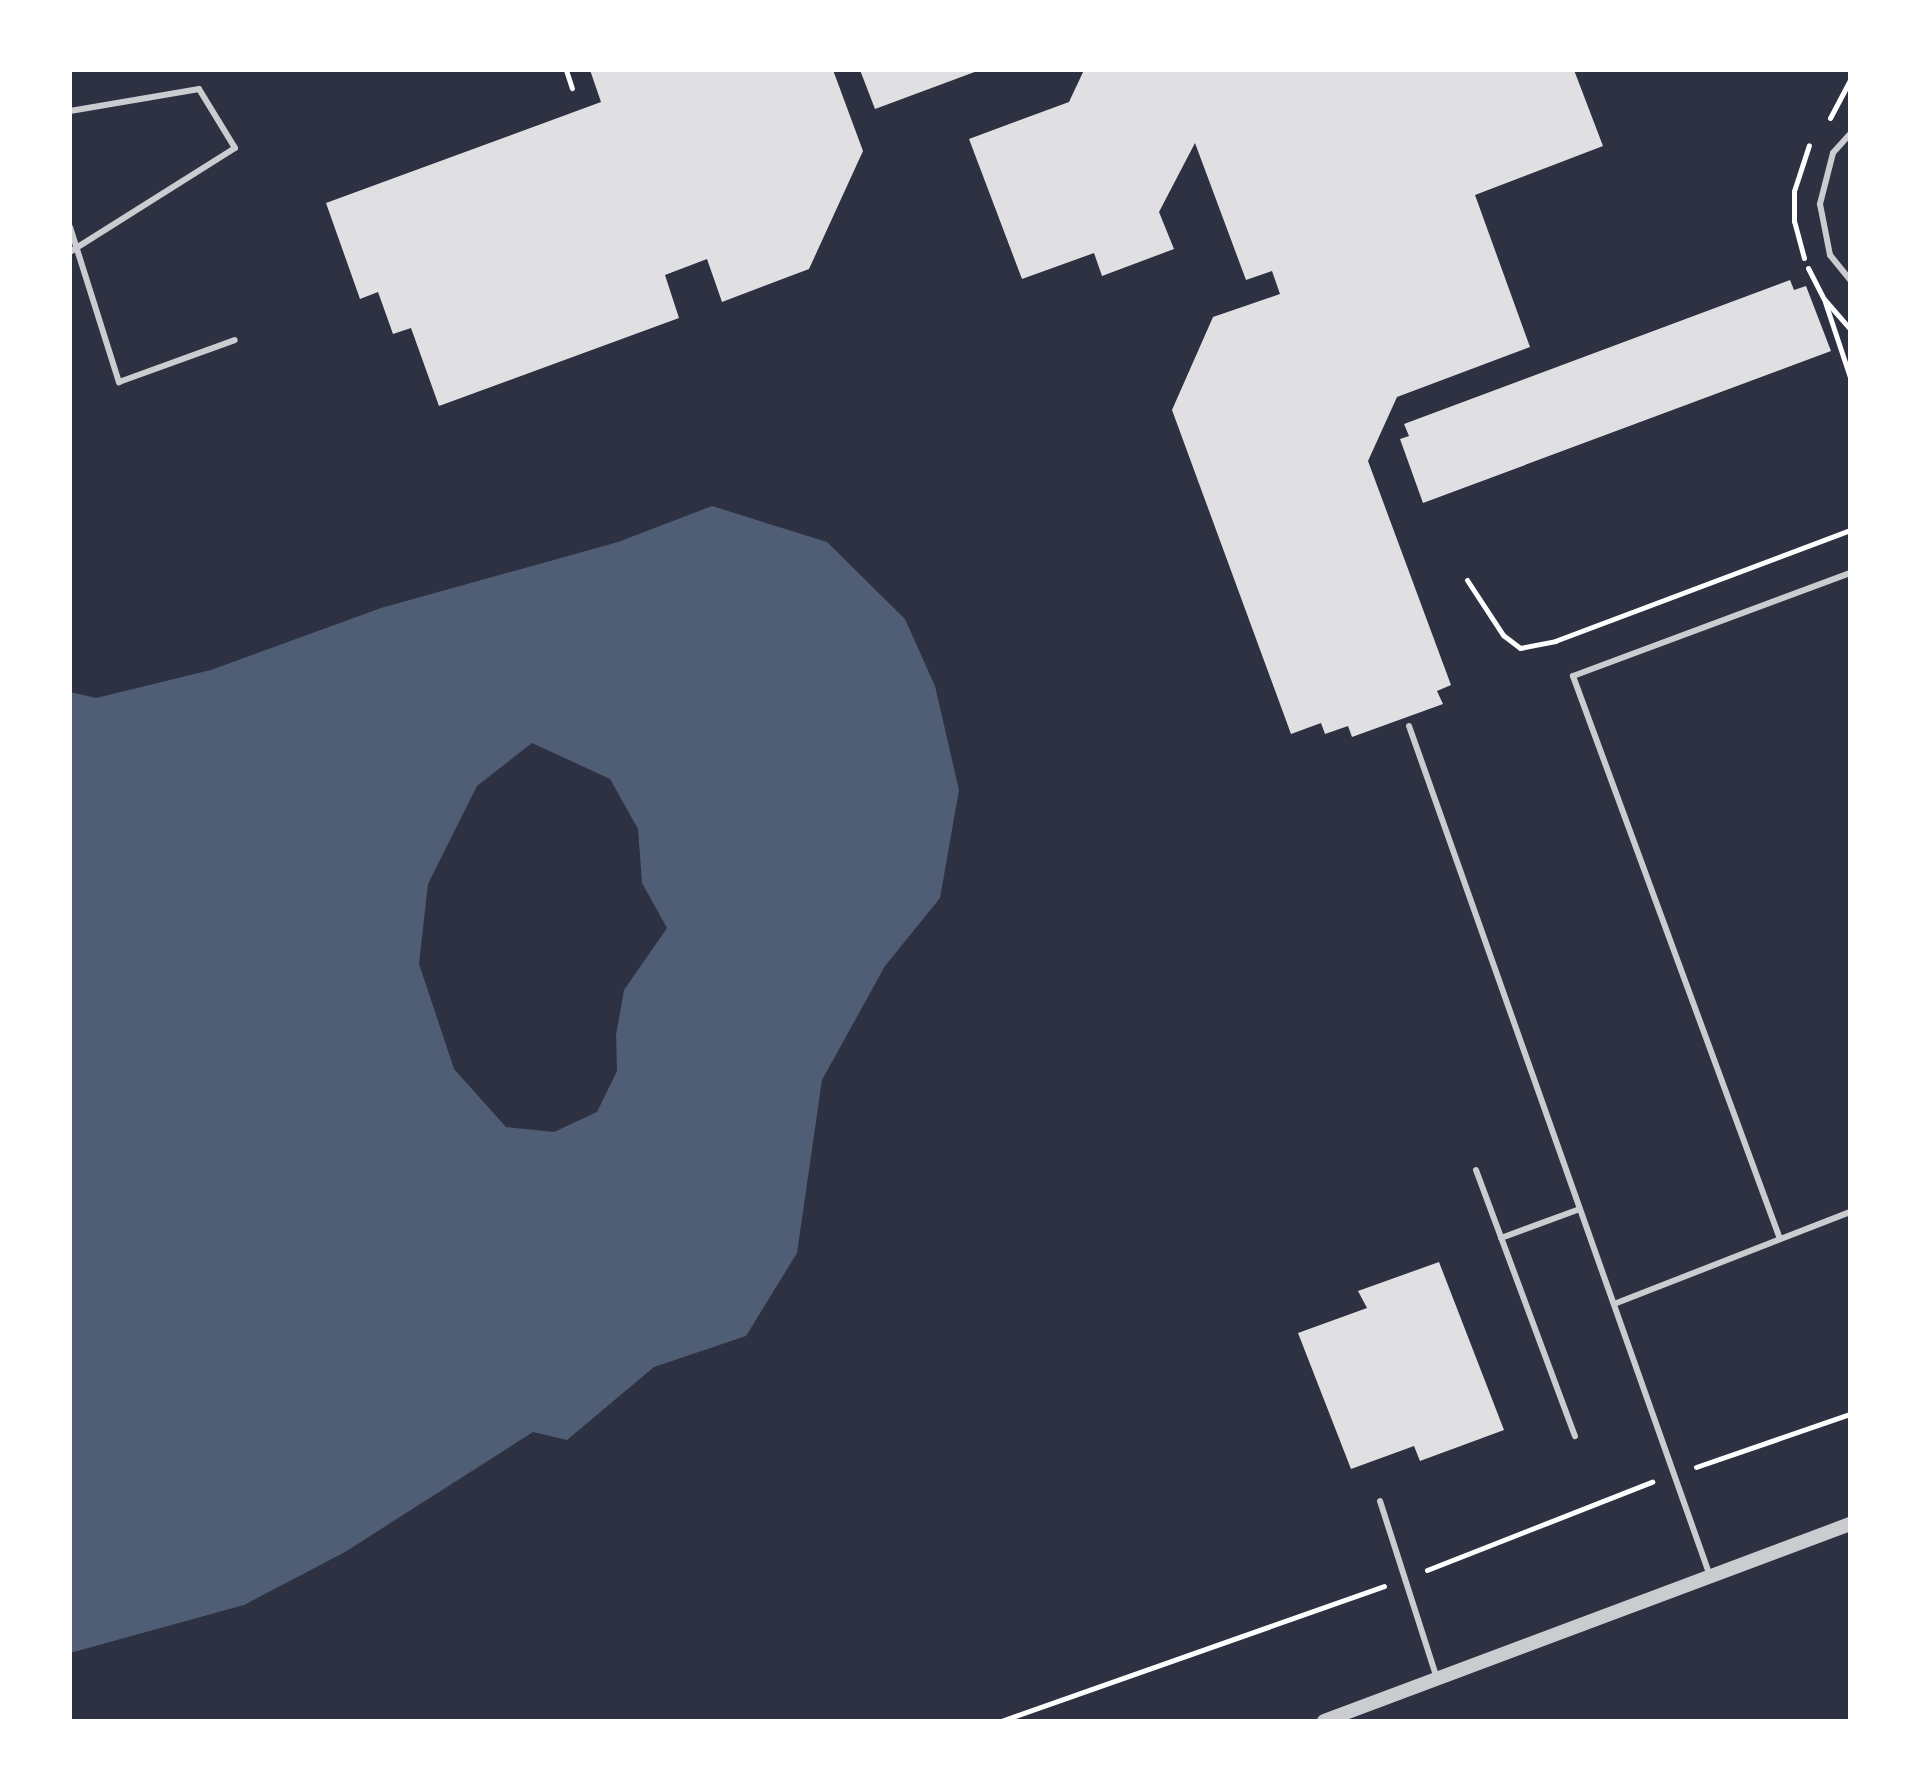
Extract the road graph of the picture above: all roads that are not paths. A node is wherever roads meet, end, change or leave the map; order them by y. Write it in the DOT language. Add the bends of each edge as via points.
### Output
graph roads {
  1 [pos="70,111"];
  2 [pos="1850,134"];
  3 [pos="70,227"];
  4 [pos="73,250"];
  5 [pos="1850,280"];
  6 [pos="235,340"];
  7 [pos="1850,573"];
  8 [pos="1409,726"];
  9 [pos="1476,1170"];
  10 [pos="1580,1209"];
  11 [pos="1850,1212"];
  12 [pos="1501,1238"];
  13 [pos="1780,1239"];
  14 [pos="1614,1304"];
  15 [pos="1575,1436"];
  16 [pos="1380,1501"];
  17 [pos="1850,1524"];
  18 [pos="1710,1576"];
  19 [pos="1437,1679"];
  20 [pos="1324,1721"];
  1 -- 4 [label="lane" via="199,89 235,148"];
  2 -- 5 [label="lane" via="1833,153 1820,204 1830,255"];
  3 -- 4 [label="lane"];
  4 -- 6 [label="lane" via="119,382"];
  7 -- 13 [label="lane" via="1573,676"];
  8 -- 10 [label="lane"];
  9 -- 12 [label="lane"];
  10 -- 12 [label="lane"];
  10 -- 14 [label="lane"];
  11 -- 13 [label="lane"];
  12 -- 15 [label="lane"];
  13 -- 14 [label="lane"];
  14 -- 18 [label="lane"];
  16 -- 19 [label="lane"];
  17 -- 18 [label="street"];
  18 -- 19 [label="street"];
  19 -- 20 [label="street"];
}
